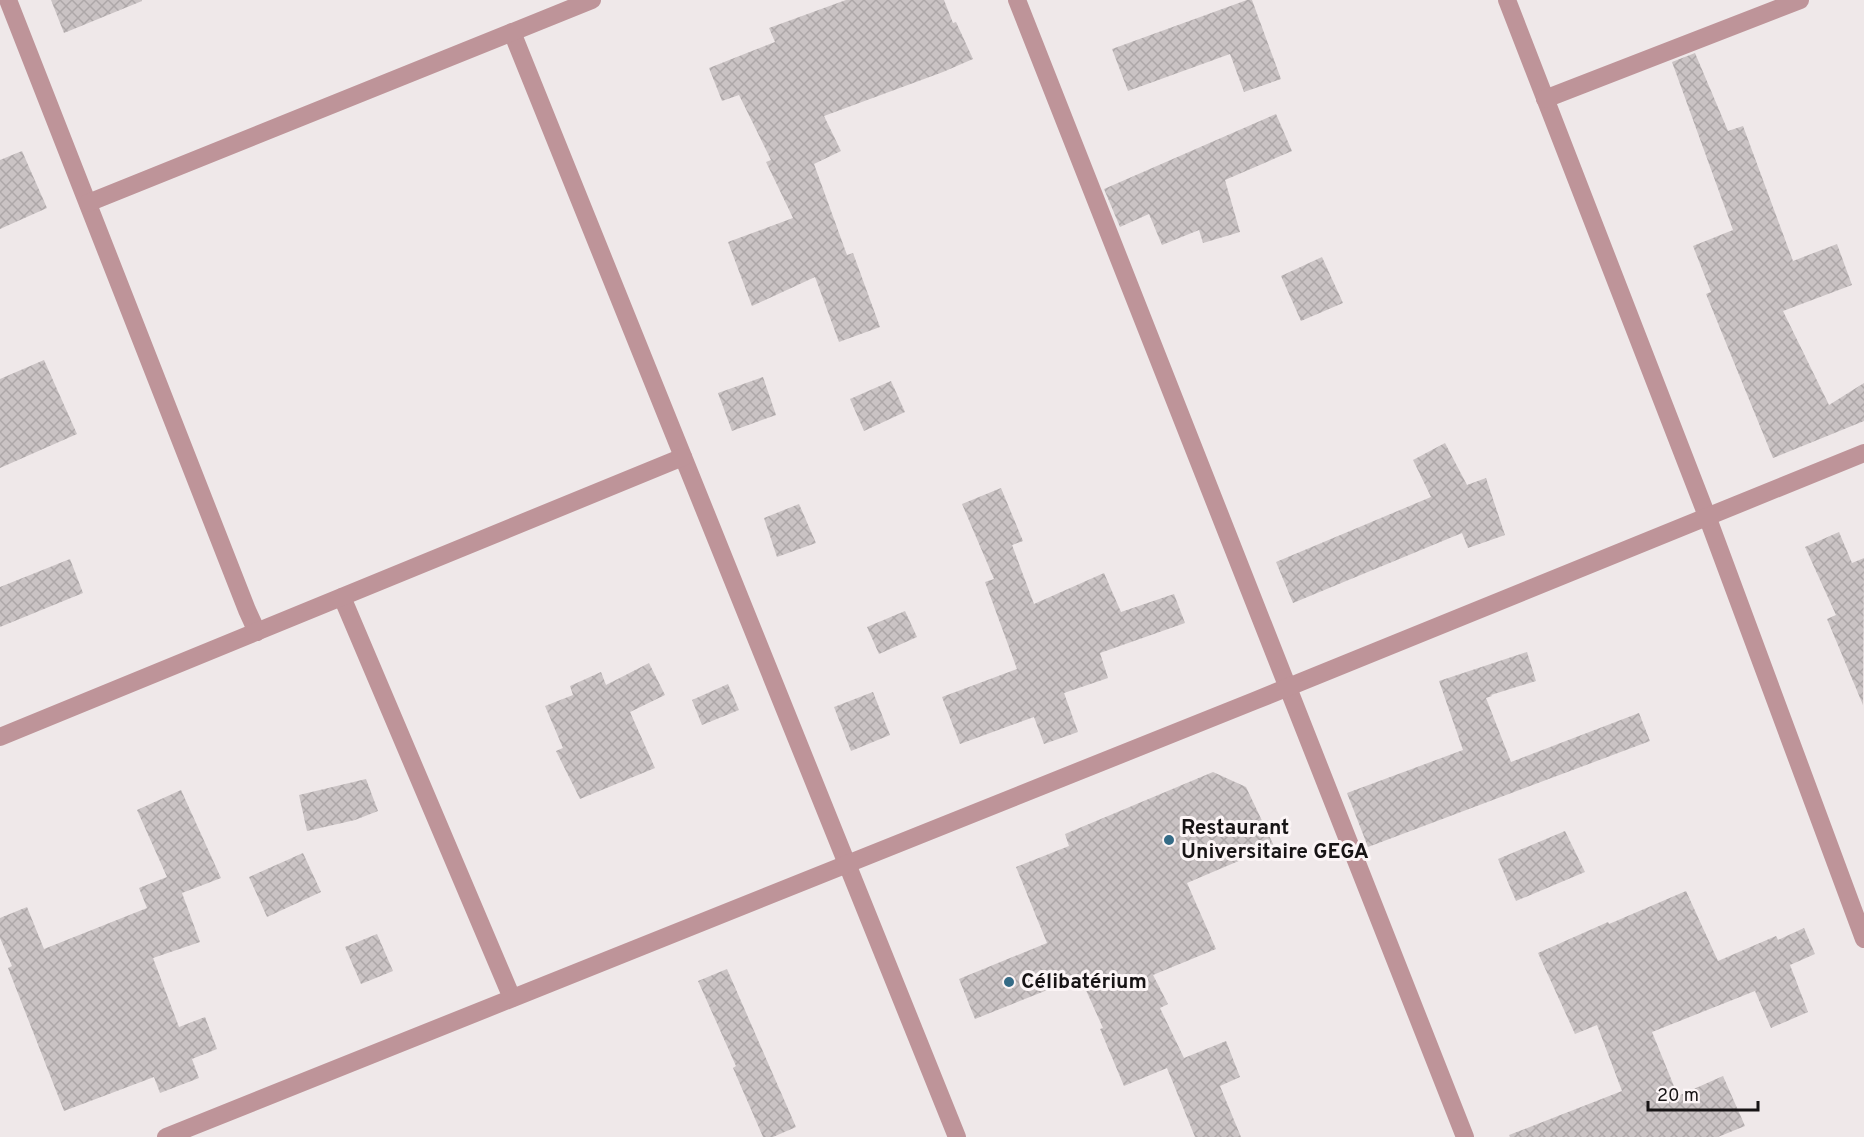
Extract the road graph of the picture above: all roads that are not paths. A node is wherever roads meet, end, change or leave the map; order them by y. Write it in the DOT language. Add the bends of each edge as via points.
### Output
graph roads {
  1 [pos="8,0"];
  2 [pos="592,0"];
  3 [pos="1017,0"];
  4 [pos="1507,0"];
  5 [pos="1800,0"];
  6 [pos="512,32"];
  7 [pos="1545,99"];
  8 [pos="88,203"];
  9 [pos="1864,453"];
  10 [pos="683,457"];
  11 [pos="1707,516"];
  12 [pos="342,597"];
  13 [pos="258,632"];
  14 [pos="1287,687"];
  15 [pos="0,737"];
  16 [pos="846,863"];
  17 [pos="1864,939"];
  18 [pos="512,998"];
  19 [pos="166,1137"];
  20 [pos="957,1137"];
  21 [pos="1465,1137"];
  1 -- 8 [label="street"];
  2 -- 6 [label="street"];
  3 -- 14 [label="street"];
  4 -- 7 [label="street"];
  5 -- 7 [label="street"];
  6 -- 8 [label="street"];
  6 -- 10 [label="street"];
  7 -- 11 [label="street"];
  8 -- 13 [label="street"];
  9 -- 11 [label="street"];
  10 -- 12 [label="street"];
  10 -- 16 [label="street"];
  11 -- 14 [label="street"];
  11 -- 17 [label="street"];
  12 -- 13 [label="street"];
  12 -- 18 [label="street"];
  13 -- 15 [label="street"];
  14 -- 16 [label="street"];
  14 -- 21 [label="street"];
  16 -- 18 [label="street"];
  16 -- 20 [label="street"];
  18 -- 19 [label="street"];
}
